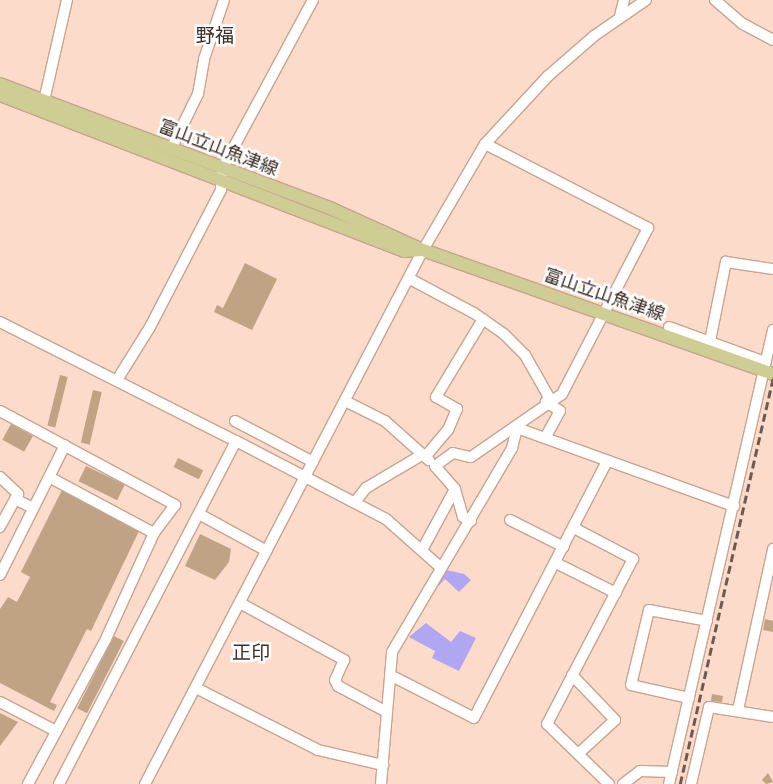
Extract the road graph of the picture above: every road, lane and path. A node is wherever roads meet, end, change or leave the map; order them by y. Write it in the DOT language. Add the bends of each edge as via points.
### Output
graph roads {
  1 [pos="67,0"];
  2 [pos="224,0"];
  3 [pos="313,0"];
  4 [pos="624,0"];
  5 [pos="646,0"];
  6 [pos="715,0"];
  7 [pos="620,16"];
  8 [pos="773,40"];
  9 [pos="0,84"];
  10 [pos="0,96"];
  11 [pos="44,101"];
  12 [pos="485,144"];
  13 [pos="171,149"];
  14 [pos="222,174"];
  15 [pos="422,250"];
  16 [pos="773,269"];
  17 [pos="410,279"];
  18 [pos="606,314"];
  19 [pos="483,318"];
  20 [pos="0,322"];
  21 [pos="670,328"];
  22 [pos="773,330"];
  23 [pos="710,341"];
  24 [pos="767,368"];
  25 [pos="117,380"];
  26 [pos="345,401"];
  27 [pos="548,401"];
  28 [pos="0,410"];
  29 [pos="235,421"];
  30 [pos="517,428"];
  31 [pos="545,438"];
  32 [pos="236,441"];
  33 [pos="65,445"];
  34 [pos="423,457"];
  35 [pos="607,461"];
  36 [pos="313,462"];
  37 [pos="435,466"];
  38 [pos="306,476"];
  39 [pos="0,477"];
  40 [pos="49,477"];
  41 [pos="455,489"];
  42 [pos="15,499"];
  43 [pos="355,502"];
  44 [pos="734,506"];
  45 [pos="33,508"];
  46 [pos="199,514"];
  47 [pos="510,520"];
  48 [pos="471,521"];
  49 [pos="0,528"];
  50 [pos="574,528"];
  51 [pos="154,532"];
  52 [pos="564,547"];
  53 [pos="773,549"];
  54 [pos="422,550"];
  55 [pos="268,551"];
  56 [pos="556,563"];
  57 [pos="440,567"];
  58 [pos="0,575"];
  59 [pos="616,592"];
  60 [pos="240,602"];
  61 [pos="707,621"];
  62 [pos="390,675"];
  63 [pos="572,675"];
  64 [pos="196,688"];
  65 [pos="689,698"];
  66 [pos="0,702"];
  67 [pos="738,710"];
  68 [pos="387,712"];
  69 [pos="773,717"];
  70 [pos="56,731"];
  71 [pos="578,754"];
  72 [pos="383,765"];
  73 [pos="672,772"];
  74 [pos="28,784"];
  75 [pos="59,784"];
  76 [pos="145,784"];
  77 [pos="381,784"];
  78 [pos="609,784"];
  79 [pos="623,784"];
  80 [pos="669,784"];
  81 [pos="691,784"];
  1 -- 11 [label="street"];
  2 -- 13 [label="street" via="204,59 198,94"];
  3 -- 14 [label="street"];
  4 -- 7 [label="street"];
  5 -- 7 [label="street"];
  6 -- 8 [label="street" via="744,24"];
  7 -- 12 [label="street" via="548,76"];
  9 -- 11 [label="main road, 富山立山魚津線"];
  10 -- 14 [label="main road, 富山立山魚津線"];
  11 -- 13 [label="main road, 富山立山魚津線"];
  12 -- 15 [label="street"];
  12 -- 18 [label="street" via="648,228"];
  13 -- 14 [label="main road, 富山立山魚津線"];
  14 -- 15 [label="main road, 富山立山魚津線" via="332,209"];
  14 -- 25 [label="street" via="150,327"];
  15 -- 17 [label="street"];
  15 -- 18 [label="main road, 富山立山魚津線"];
  16 -- 23 [label="street" via="726,262"];
  17 -- 19 [label="street"];
  17 -- 26 [label="street"];
  18 -- 24 [label="main road, 富山立山魚津線"];
  18 -- 27 [label="street" via="562,394"];
  19 -- 27 [label="street" via="525,355"];
  19 -- 34 [label="street" via="436,397 457,409 448,430"];
  20 -- 25 [label="street"];
  21 -- 23 [label="street"];
  22 -- 24 [label="street"];
  23 -- 24 [label="street"];
  24 -- 44 [label="street"];
  25 -- 32 [label="street"];
  26 -- 34 [label="street" via="385,421"];
  26 -- 36 [label="street"];
  27 -- 30 [label="street"];
  27 -- 31 [label="street" via="560,411"];
  28 -- 33 [label="street"];
  29 -- 36 [label="street"];
  30 -- 31 [label="street"];
  30 -- 37 [label="street" via="471,457 453,453"];
  30 -- 48 [label="street" via="512,448"];
  31 -- 35 [label="street"];
  32 -- 38 [label="street"];
  32 -- 46 [label="street"];
  33 -- 40 [label="street"];
  33 -- 51 [label="street" via="174,505"];
  34 -- 37 [label="street"];
  34 -- 43 [label="street" via="366,488"];
  35 -- 44 [label="street"];
  35 -- 50 [label="street"];
  36 -- 38 [label="street"];
  37 -- 41 [label="street"];
  38 -- 43 [label="street"];
  38 -- 55 [label="street"];
  39 -- 42 [label="street" via="12,483 18,494"];
  40 -- 45 [label="street"];
  40 -- 51 [label="street"];
  41 -- 48 [label="street" via="463,517"];
  41 -- 54 [label="street"];
  42 -- 45 [label="street"];
  42 -- 49 [label="street"];
  43 -- 54 [label="street" via="386,519"];
  44 -- 61 [label="street"];
  45 -- 58 [label="street"];
  46 -- 55 [label="street"];
  46 -- 75 [label="street"];
  47 -- 52 [label="street"];
  48 -- 57 [label="street"];
  50 -- 52 [label="street"];
  50 -- 59 [label="street" via="633,560"];
  51 -- 70 [label="street" via="106,639"];
  52 -- 56 [label="street"];
  53 -- 67 [label="street"];
  54 -- 57 [label="street"];
  55 -- 60 [label="street"];
  56 -- 59 [label="street"];
  56 -- 62 [label="street" via="474,718"];
  57 -- 62 [label="street" via="392,652"];
  59 -- 63 [label="street"];
  60 -- 64 [label="street"];
  60 -- 68 [label="street" via="344,660 335,680 338,686"];
  61 -- 65 [label="street"];
  61 -- 65 [label="street" via="649,610 631,686"];
  62 -- 68 [label="street"];
  63 -- 71 [label="street" via="546,724"];
  63 -- 71 [label="street" via="615,720"];
  64 -- 72 [label="street" via="318,750"];
  64 -- 76 [label="street"];
  65 -- 73 [label="street"];
  66 -- 70 [label="street"];
  67 -- 69 [label="street"];
  67 -- 81 [label="street" via="710,707"];
  68 -- 72 [label="street"];
  70 -- 74 [label="street"];
  71 -- 78 [label="street"];
  72 -- 77 [label="street"];
  73 -- 79 [label="street" via="640,771"];
  73 -- 80 [label="street"];
}
